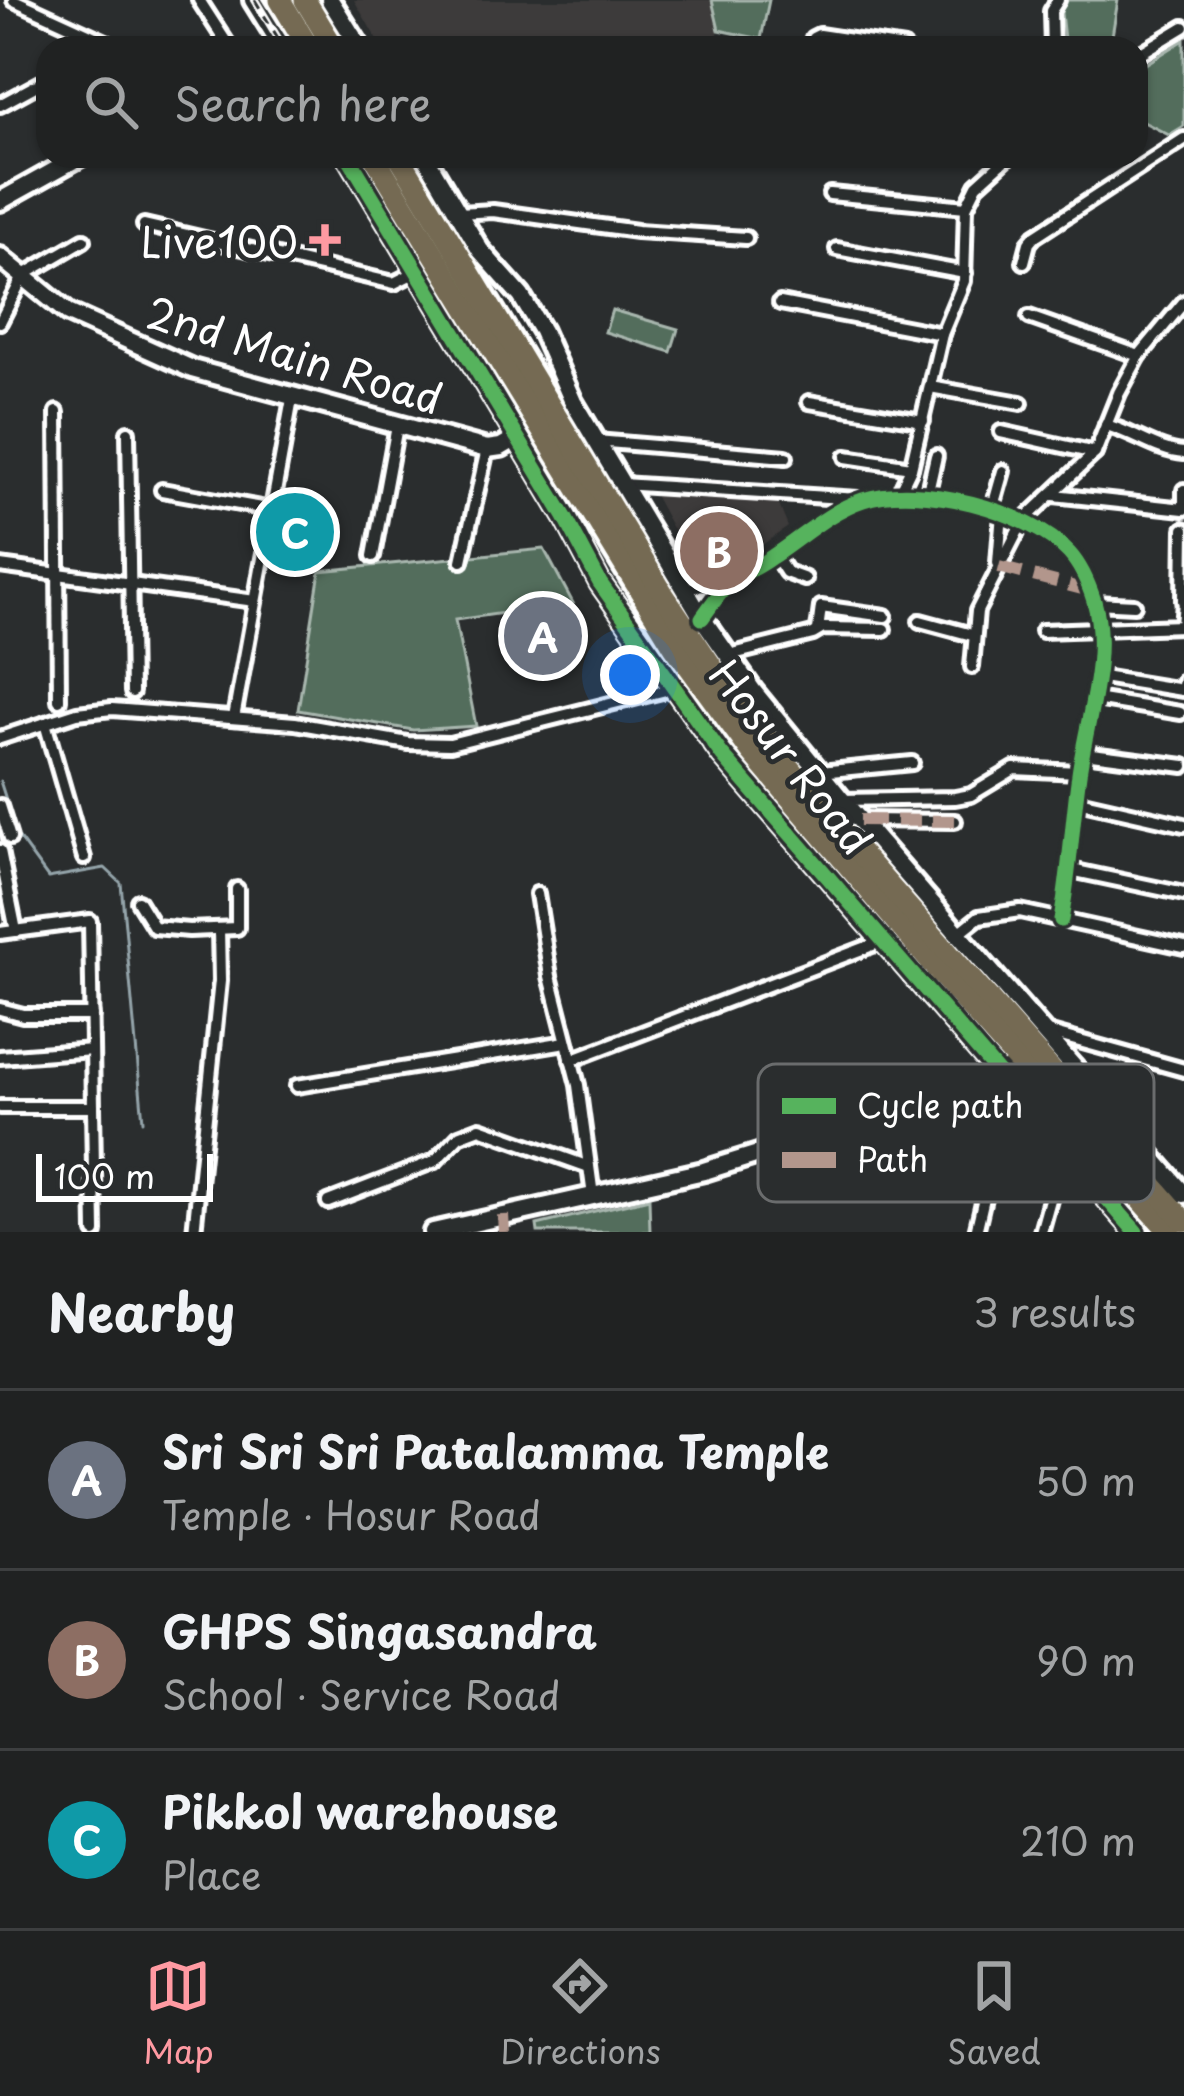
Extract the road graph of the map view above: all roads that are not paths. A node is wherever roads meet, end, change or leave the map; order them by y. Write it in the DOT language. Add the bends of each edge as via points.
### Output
graph roads {
  1 [pos="14,0"];
  2 [pos="199,0"];
  3 [pos="254,0"];
  4 [pos="269,0"];
  5 [pos="280,0"];
  6 [pos="302,0"];
  7 [pos="330,0"];
  8 [pos="1055,5"];
  9 [pos="1184,27"];
  10 [pos="93,36"];
  11 [pos="222,36"];
  12 [pos="282,36"];
  13 [pos="285,36"];
  14 [pos="288,36"];
  15 [pos="323,36"];
  16 [pos="352,36"];
  17 [pos="1053,36"];
  18 [pos="1148,49"];
  19 [pos="36,85"];
  20 [pos="0,104"];
  21 [pos="1179,142"];
  22 [pos="1148,162"];
  23 [pos="59,168"];
  24 [pos="355,168"];
  25 [pos="370,168"];
  26 [pos="381,168"];
  27 [pos="402,168"];
  28 [pos="402,168"];
  29 [pos="432,168"];
  30 [pos="996,168"];
  31 [pos="1139,168"];
  32 [pos="830,194"];
  33 [pos="0,201"];
  34 [pos="966,207"];
  35 [pos="459,213"];
  36 [pos="143,225"];
  37 [pos="746,238"];
  38 [pos="84,240"];
  39 [pos="837,249"];
  40 [pos="0,257"];
  41 [pos="1024,262"];
  42 [pos="418,271"];
  43 [pos="965,273"];
  44 [pos="24,275"];
  45 [pos="780,302"];
  46 [pos="1184,302"];
  47 [pos="1029,316"];
  48 [pos="0,322"];
  49 [pos="942,334"];
  50 [pos="1139,356"];
  51 [pos="930,388"];
  52 [pos="292,399"];
  53 [pos="809,402"];
  54 [pos="1021,403"];
  55 [pos="57,412"];
  56 [pos="923,421"];
  57 [pos="1106,425"];
  58 [pos="397,426"];
  59 [pos="128,432"];
  60 [pos="1001,432"];
  61 [pos="518,437"];
  62 [pos="596,441"];
  63 [pos="487,449"];
  64 [pos="1095,453"];
  65 [pos="1184,453"];
  66 [pos="936,456"];
  67 [pos="787,457"];
  68 [pos="846,457"];
  69 [pos="911,467"];
  70 [pos="1003,471"];
  71 [pos="621,484"];
  72 [pos="161,490"];
  73 [pos="900,491"];
  74 [pos="1054,495"];
  75 [pos="927,496"];
  76 [pos="865,500"];
  77 [pos="1184,501"];
  78 [pos="272,510"];
  79 [pos="997,512"];
  80 [pos="1023,521"];
  81 [pos="1184,530"];
  82 [pos="775,555"];
  83 [pos="373,556"];
  84 [pos="462,561"];
  85 [pos="0,566"];
  86 [pos="999,567"];
  87 [pos="59,577"];
  88 [pos="805,579"];
  89 [pos="728,584"];
  90 [pos="129,586"];
  91 [pos="684,588"];
  92 [pos="255,601"];
  93 [pos="1183,602"];
  94 [pos="1095,603"];
  95 [pos="1134,605"];
  96 [pos="702,618"];
  97 [pos="920,621"];
  98 [pos="1097,627"];
  99 [pos="818,630"];
  100 [pos="1042,631"];
  101 [pos="972,635"];
  102 [pos="729,656"];
  103 [pos="972,667"];
  104 [pos="1096,676"];
  105 [pos="1184,680"];
  106 [pos="674,688"];
  107 [pos="132,692"];
  108 [pos="1095,699"];
  109 [pos="59,700"];
  110 [pos="1180,713"];
  111 [pos="234,718"];
  112 [pos="45,723"];
  113 [pos="0,738"];
  114 [pos="1084,753"];
  115 [pos="912,763"];
  116 [pos="1184,766"];
  117 [pos="820,772"];
  118 [pos="1079,772"];
  119 [pos="842,800"];
  120 [pos="1078,801"];
  121 [pos="0,806"];
  122 [pos="952,810"];
  123 [pos="860,820"];
  124 [pos="1184,825"];
  125 [pos="10,838"];
  126 [pos="872,850"];
  127 [pos="0,851"];
  128 [pos="84,858"];
  129 [pos="1071,870"];
  130 [pos="237,889"];
  131 [pos="538,894"];
  132 [pos="1184,894"];
  133 [pos="138,901"];
  134 [pos="1061,920"];
  135 [pos="219,929"];
  136 [pos="16,931"];
  137 [pos="0,933"];
  138 [pos="959,933"];
  139 [pos="883,941"];
  140 [pos="1184,947"];
  141 [pos="0,1009"];
  142 [pos="92,1015"];
  143 [pos="1043,1031"];
  144 [pos="566,1042"];
  145 [pos="92,1050"];
  146 [pos="0,1057"];
  147 [pos="571,1060"];
  148 [pos="997,1064"];
  149 [pos="997,1064"];
  150 [pos="1020,1064"];
  151 [pos="1037,1064"];
  152 [pos="1060,1064"];
  153 [pos="1066,1064"];
  154 [pos="1184,1070"];
  155 [pos="297,1086"];
  156 [pos="0,1107"];
  157 [pos="94,1107"];
  158 [pos="758,1154"];
  159 [pos="1154,1161"];
  160 [pos="589,1167"];
  161 [pos="1154,1182"];
  162 [pos="1182,1188"];
  163 [pos="593,1196"];
  164 [pos="1154,1197"];
  165 [pos="328,1202"];
  166 [pos="983,1202"];
  167 [pos="1049,1202"];
  168 [pos="1110,1202"];
  169 [pos="1123,1202"];
  170 [pos="1143,1202"];
  171 [pos="1184,1221"];
  172 [pos="1184,1231"];
  173 [pos="95,1232"];
  174 [pos="194,1232"];
  175 [pos="433,1232"];
  176 [pos="976,1232"];
  177 [pos="1041,1232"];
  178 [pos="1136,1232"];
  179 [pos="1151,1232"];
  180 [pos="1170,1232"];
  1 -- 10 [label="street"];
  2 -- 11 [label="street"];
  3 -- 12 [label="street"];
  4 -- 13 [label="highway"];
  5 -- 14 [label="highway"];
  6 -- 15 [label="highway"];
  7 -- 16 [label="street"];
  8 -- 17 [label="street"];
  9 -- 18 [label="street"];
  19 -- 20 [label="street"];
  21 -- 22 [label="street"];
  23 -- 33 [label="street"];
  24 -- 42 [label="street"];
  25 -- 148 [label="highway, Hosur Road" via="712,721"];
  26 -- 150 [label="highway" via="649,607 752,753"];
  27 -- 126 [label="highway, Hosur Road" via="664,595 786,766"];
  28 -- 151 [label="highway" via="722,695"];
  29 -- 35 [label="street"];
  30 -- 34 [label="street"];
  31 -- 41 [label="street" via="1036,236"];
  32 -- 34 [label="street"];
  34 -- 43 [label="street"];
  35 -- 37 [label="street"];
  35 -- 62 [label="street" via="531,314"];
  36 -- 42 [label="street" via="394,283"];
  38 -- 44 [label="street"];
  39 -- 43 [label="street"];
  40 -- 44 [label="street, 2nd Main Road"];
  42 -- 61 [label="street"];
  43 -- 49 [label="street"];
  44 -- 48 [label="street"];
  44 -- 52 [label="street, 2nd Main Road" via="99,329"];
  45 -- 49 [label="street"];
  46 -- 50 [label="street"];
  47 -- 50 [label="street"];
  49 -- 51 [label="street"];
  50 -- 57 [label="street"];
  51 -- 54 [label="street"];
  51 -- 56 [label="street"];
  52 -- 58 [label="street, 2nd Main Road"];
  52 -- 78 [label="street"];
  53 -- 56 [label="street"];
  55 -- 87 [label="street"];
  56 -- 69 [label="street"];
  57 -- 64 [label="street"];
  57 -- 65 [label="street"];
  58 -- 63 [label="street, 2nd Main Road"];
  58 -- 83 [label="street"];
  59 -- 90 [label="street"];
  60 -- 64 [label="street"];
  61 -- 63 [label="street, 2nd Main Road"];
  61 -- 106 [label="street" via="600,583"];
  62 -- 67 [label="street"];
  62 -- 71 [label="street"];
  63 -- 84 [label="street"];
  64 -- 74 [label="street"];
  66 -- 75 [label="street"];
  68 -- 69 [label="street"];
  69 -- 73 [label="street"];
  70 -- 79 [label="street"];
  71 -- 76 [label="street"];
  71 -- 91 [label="street"];
  72 -- 78 [label="street"];
  73 -- 75 [label="street"];
  73 -- 76 [label="street"];
  74 -- 77 [label="street"];
  74 -- 80 [label="street"];
  75 -- 79 [label="street"];
  76 -- 82 [label="street"];
  78 -- 92 [label="street"];
  79 -- 80 [label="street"];
  79 -- 86 [label="street"];
  80 -- 86 [label="street"];
  80 -- 94 [label="street" via="1069,554"];
  81 -- 93 [label="street"];
  82 -- 88 [label="street" via="785,572"];
  82 -- 89 [label="street"];
  85 -- 87 [label="street"];
  86 -- 101 [label="street"];
  87 -- 90 [label="street"];
  87 -- 109 [label="street"];
  89 -- 91 [label="street"];
  89 -- 96 [label="street"];
  90 -- 92 [label="street"];
  90 -- 107 [label="street"];
  91 -- 96 [label="street"];
  92 -- 111 [label="street"];
  93 -- 98 [label="street" via="1182,626"];
  94 -- 95 [label="street"];
  94 -- 98 [label="street"];
  96 -- 102 [label="street"];
  97 -- 101 [label="street"];
  98 -- 100 [label="street"];
  98 -- 104 [label="street"];
  99 -- 99 [label="street" via="884,622 821,607"];
  99 -- 102 [label="street"];
  101 -- 103 [label="street"];
  102 -- 117 [label="street"];
  104 -- 105 [label="street" via="1182,690"];
  104 -- 108 [label="street"];
  106 -- 111 [label="street" via="450,743"];
  106 -- 139 [label="street"];
  108 -- 110 [label="street"];
  108 -- 114 [label="street"];
  111 -- 112 [label="street" via="96,709"];
  112 -- 113 [label="street"];
  112 -- 128 [label="street"];
  114 -- 116 [label="street"];
  114 -- 118 [label="street"];
  115 -- 117 [label="street"];
  117 -- 119 [label="street"];
  118 -- 120 [label="street"];
  118 -- 122 [label="street" via="1014,769"];
  119 -- 122 [label="street"];
  119 -- 123 [label="street"];
  120 -- 124 [label="street"];
  120 -- 129 [label="street"];
  121 -- 125 [label="street"];
  122 -- 123 [label="street"];
  123 -- 126 [label="street"];
  126 -- 138 [label="street"];
  126 -- 152 [label="highway, Hosur Road"];
  127 -- 136 [label="street"];
  129 -- 132 [label="street"];
  129 -- 134 [label="street"];
  130 -- 135 [label="street" via="237,928"];
  131 -- 144 [label="street"];
  133 -- 135 [label="street" via="154,927"];
  134 -- 138 [label="street" via="1020,911 979,916"];
  134 -- 140 [label="street"];
  135 -- 174 [label="street"];
  136 -- 137 [label="street"];
  136 -- 142 [label="street" via="90,921"];
  138 -- 143 [label="street"];
  139 -- 147 [label="street"];
  139 -- 149 [label="street"];
  141 -- 142 [label="street"];
  142 -- 145 [label="street"];
  143 -- 153 [label="street"];
  143 -- 154 [label="street"];
  144 -- 147 [label="street"];
  144 -- 155 [label="street"];
  145 -- 146 [label="street"];
  145 -- 157 [label="street"];
  147 -- 160 [label="street"];
  156 -- 157 [label="street"];
  157 -- 173 [label="street"];
  158 -- 163 [label="street"];
  159 -- 162 [label="street"];
  160 -- 163 [label="street"];
  160 -- 165 [label="street" via="480,1128 435,1161"];
  161 -- 171 [label="highway, Hosur Road"];
  163 -- 175 [label="street"];
  164 -- 172 [label="highway"];
  166 -- 176 [label="street"];
  167 -- 177 [label="street"];
  168 -- 178 [label="street"];
  169 -- 179 [label="highway, Hosur Road"];
  170 -- 180 [label="highway"];
}
